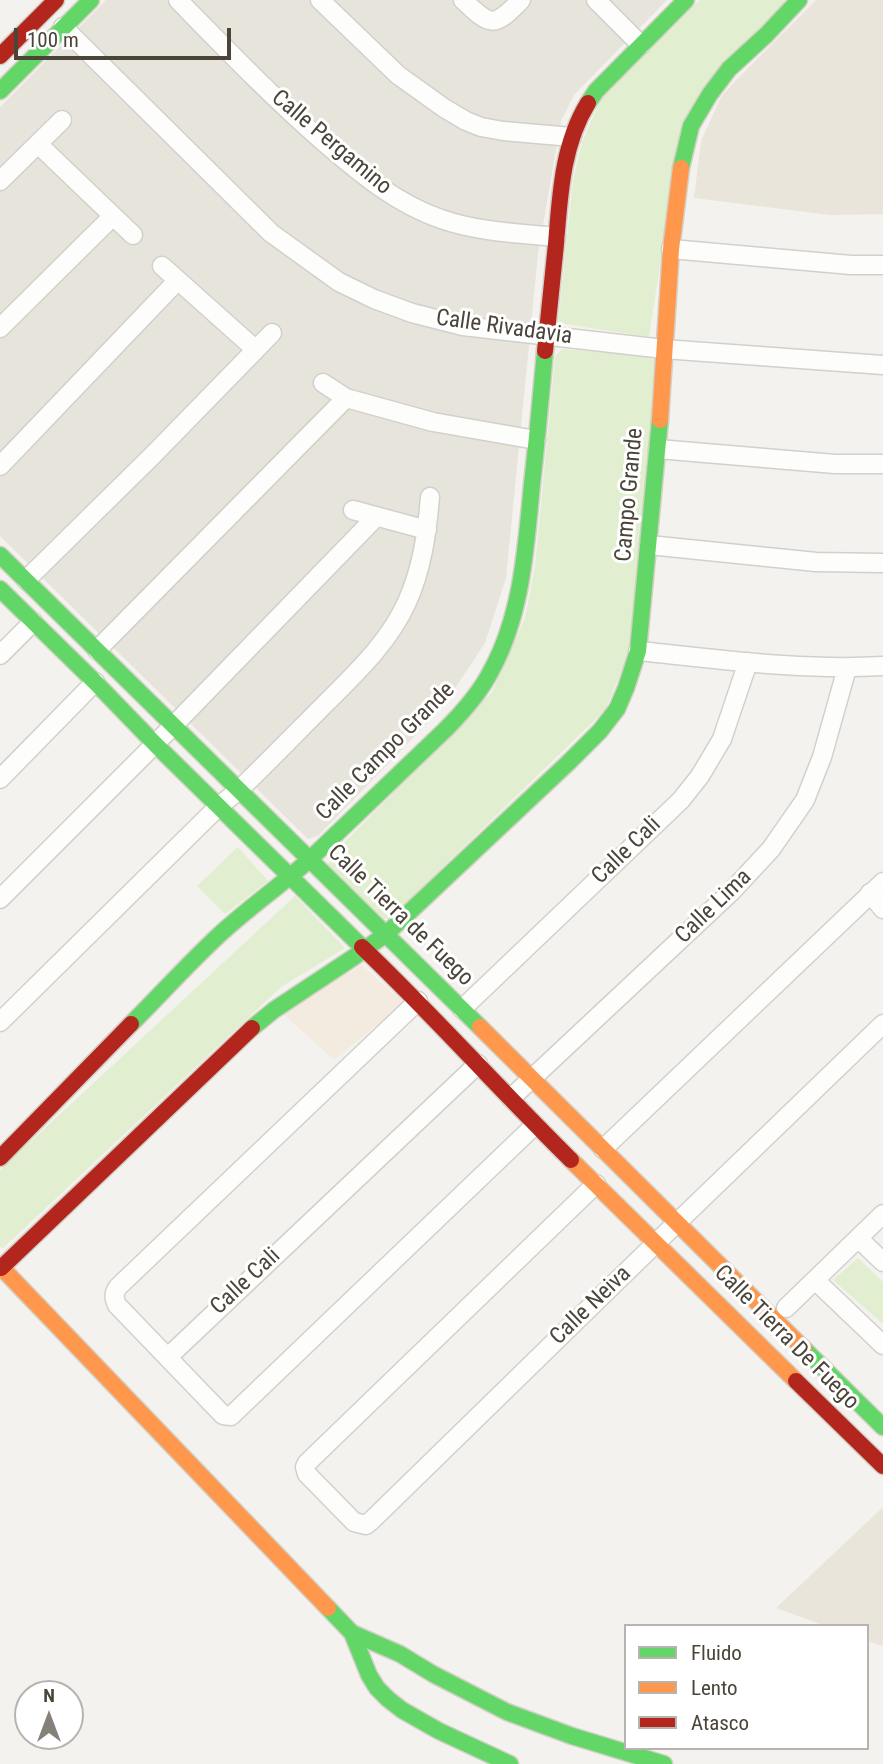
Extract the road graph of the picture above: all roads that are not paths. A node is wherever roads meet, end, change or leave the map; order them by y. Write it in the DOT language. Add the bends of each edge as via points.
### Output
graph roads {
  1 [pos="91,0"];
  2 [pos="178,0"];
  3 [pos="320,0"];
  4 [pos="463,0"];
  5 [pos="521,0"];
  6 [pos="596,0"];
  7 [pos="687,0"];
  8 [pos="799,0"];
  9 [pos="44,4"];
  10 [pos="63,27"];
  11 [pos="641,45"];
  12 [pos="0,56"];
  13 [pos="0,91"];
  14 [pos="62,120"];
  15 [pos="572,137"];
  16 [pos="38,144"];
  17 [pos="0,181"];
  18 [pos="113,216"];
  19 [pos="132,235"];
  20 [pos="556,237"];
  21 [pos="671,249"];
  22 [pos="883,265"];
  23 [pos="162,266"];
  24 [pos="178,280"];
  25 [pos="0,328"];
  26 [pos="272,333"];
  27 [pos="547,335"];
  28 [pos="255,349"];
  29 [pos="664,349"];
  30 [pos="883,365"];
  31 [pos="323,383"];
  32 [pos="346,398"];
  33 [pos="536,440"];
  34 [pos="658,449"];
  35 [pos="883,464"];
  36 [pos="0,466"];
  37 [pos="429,497"];
  38 [pos="353,510"];
  39 [pos="376,517"];
  40 [pos="427,530"];
  41 [pos="649,545"];
  42 [pos="0,555"];
  43 [pos="883,563"];
  44 [pos="26,580"];
  45 [pos="0,589"];
  46 [pos="33,622"];
  47 [pos="97,650"];
  48 [pos="638,651"];
  49 [pos="0,655"];
  50 [pos="748,662"];
  51 [pos="883,666"];
  52 [pos="847,668"];
  53 [pos="95,682"];
  54 [pos="173,726"];
  55 [pos="155,744"];
  56 [pos="0,779"];
  57 [pos="239,790"];
  58 [pos="218,807"];
  59 [pos="309,860"];
  60 [pos="290,877"];
  61 [pos="877,888"];
  62 [pos="0,899"];
  63 [pos="883,909"];
  64 [pos="386,934"];
  65 [pos="366,950"];
  66 [pos="418,1001"];
  67 [pos="462,1009"];
  68 [pos="0,1022"];
  69 [pos="883,1024"];
  70 [pos="478,1064"];
  71 [pos="532,1079"];
  72 [pos="511,1098"];
  73 [pos="536,1125"];
  74 [pos="603,1149"];
  75 [pos="0,1158"];
  76 [pos="596,1184"];
  77 [pos="883,1214"];
  78 [pos="677,1223"];
  79 [pos="858,1238"];
  80 [pos="657,1242"];
  81 [pos="883,1262"];
  82 [pos="1,1267"];
  83 [pos="815,1280"];
  84 [pos="786,1308"];
  85 [pos="883,1345"];
  86 [pos="168,1357"];
  87 [pos="883,1427"];
  88 [pos="883,1466"];
  89 [pos="352,1633"];
  90 [pos="510,1764"];
  91 [pos="664,1764"];
  1 -- 10 [label="street"];
  2 -- 20 [label="street, Calle Pergamino" via="297,118 364,177 396,198 461,225"];
  3 -- 15 [label="street" via="398,75 466,121 503,131"];
  4 -- 5 [label="street" via="479,16 495,21"];
  6 -- 11 [label="street"];
  7 -- 11 [label="street, Calle Campo Grande"];
  8 -- 21 [label="street, Campo Grande" via="729,69 691,126"];
  9 -- 12 [label="street"];
  10 -- 13 [label="street"];
  10 -- 27 [label="street, Calle Rivadavia" via="271,233 339,282 412,313 463,326"];
  11 -- 15 [label="street, Calle Campo Grande" via="596,91"];
  14 -- 16 [label="street"];
  15 -- 20 [label="street, Calle Campo Grande"];
  16 -- 17 [label="street"];
  16 -- 18 [label="street"];
  18 -- 19 [label="street"];
  18 -- 25 [label="street"];
  20 -- 27 [label="street, Calle Campo Grande"];
  21 -- 22 [label="street"];
  21 -- 29 [label="street, Campo Grande"];
  23 -- 24 [label="street"];
  24 -- 28 [label="street"];
  24 -- 36 [label="street"];
  26 -- 28 [label="street"];
  27 -- 29 [label="street, Calle Rivadavia"];
  27 -- 33 [label="street, Calle Campo Grande"];
  28 -- 44 [label="street"];
  29 -- 30 [label="street, Calle Rivadavia"];
  29 -- 34 [label="street, Campo Grande"];
  31 -- 32 [label="street"];
  32 -- 33 [label="street" via="433,422"];
  32 -- 47 [label="street"];
  33 -- 59 [label="street, Calle Campo Grande" via="526,550 515,604 491,673 447,727"];
  34 -- 35 [label="street"];
  34 -- 41 [label="street, Campo Grande"];
  37 -- 40 [label="street"];
  38 -- 39 [label="street"];
  39 -- 40 [label="street"];
  39 -- 54 [label="street"];
  40 -- 57 [label="street" via="407,603 389,633 370,659"];
  41 -- 43 [label="street" via="816,562"];
  41 -- 48 [label="street, Campo Grande"];
  42 -- 44 [label="street, Calle Tierra de Fuego"];
  44 -- 47 [label="street, Calle Tierra de Fuego"];
  45 -- 46 [label="street"];
  46 -- 49 [label="street"];
  46 -- 53 [label="street"];
  47 -- 54 [label="street, Calle Tierra de Fuego"];
  48 -- 50 [label="street"];
  48 -- 64 [label="street, Campo Grande" via="616,711 595,736"];
  50 -- 52 [label="street"];
  50 -- 67 [label="street, Calle Cali" via="722,739 681,800"];
  51 -- 52 [label="street"];
  52 -- 71 [label="street, Calle Lima" via="806,800 771,849 732,892"];
  53 -- 55 [label="street"];
  53 -- 56 [label="street"];
  54 -- 55 [label="street"];
  54 -- 57 [label="street, Calle Tierra de Fuego"];
  55 -- 58 [label="street"];
  55 -- 62 [label="street"];
  57 -- 58 [label="street"];
  57 -- 59 [label="street, Calle Tierra de Fuego"];
  58 -- 60 [label="street"];
  58 -- 68 [label="street"];
  59 -- 60 [label="street, Calle Campo Grande"];
  59 -- 64 [label="street, Calle Tierra de Fuego"];
  60 -- 65 [label="street"];
  60 -- 75 [label="street, Calle Campo Grande" via="217,937"];
  61 -- 63 [label="street"];
  61 -- 74 [label="street"];
  64 -- 65 [label="street"];
  64 -- 67 [label="street, Calle Tierra de Fuego"];
  65 -- 66 [label="street"];
  65 -- 82 [label="street" via="258,1022"];
  66 -- 70 [label="street"];
  66 -- 86 [label="street" via="114,1292 117,1305"];
  67 -- 71 [label="street, Calle Tierra de Fuego"];
  69 -- 78 [label="street, Calle Neiva"];
  70 -- 72 [label="street"];
  70 -- 86 [label="street, Calle Cali"];
  71 -- 72 [label="street, Calle Lima"];
  71 -- 74 [label="street, Calle Tierra de Fuego"];
  72 -- 73 [label="street"];
  73 -- 76 [label="street"];
  73 -- 86 [label="street" via="231,1416 223,1415"];
  74 -- 78 [label="street, Calle Tierra de Fuego"];
  76 -- 80 [label="street"];
  76 -- 80 [label="street, Calle Neiva" via="307,1462 307,1474 354,1522 366,1525"];
  77 -- 79 [label="street"];
  78 -- 80 [label="street, Calle Neiva"];
  78 -- 87 [label="street, Calle Tierra De Fuego"];
  79 -- 81 [label="street"];
  79 -- 83 [label="street"];
  80 -- 88 [label="street, Calle Tierra De Fuego"];
  82 -- 89 [label="street"];
  83 -- 84 [label="street"];
  83 -- 85 [label="street"];
  89 -- 90 [label="street" via="379,1690 399,1707"];
  89 -- 91 [label="street" via="507,1712"];
}
